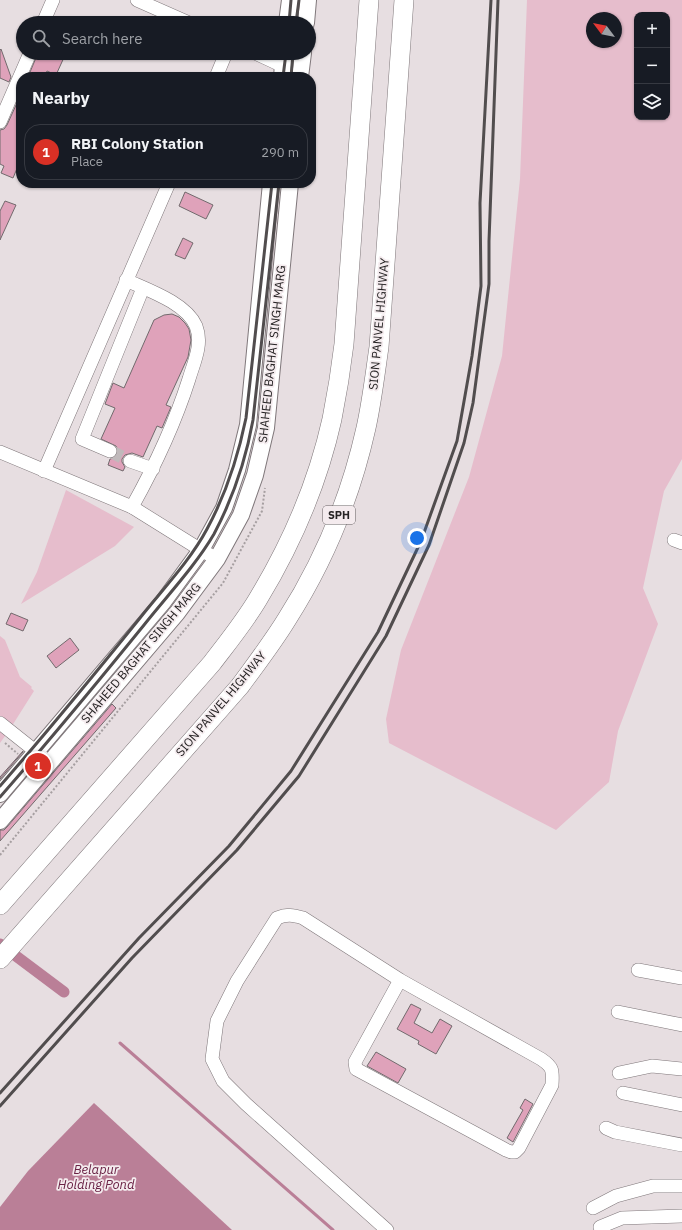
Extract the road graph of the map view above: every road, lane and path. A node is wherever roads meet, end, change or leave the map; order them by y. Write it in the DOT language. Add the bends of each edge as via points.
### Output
graph roads {
  1 [pos="53,0"];
  2 [pos="137,0"];
  3 [pos="290,0"];
  4 [pos="308,0"];
  5 [pos="369,0"];
  6 [pos="404,0"];
  7 [pos="46,16"];
  8 [pos="173,16"];
  9 [pos="288,16"];
  10 [pos="307,16"];
  11 [pos="27,60"];
  12 [pos="223,60"];
  13 [pos="271,60"];
  14 [pos="302,60"];
  15 [pos="283,65"];
  16 [pos="22,72"];
  17 [pos="218,72"];
  18 [pos="301,72"];
  19 [pos="16,85"];
  20 [pos="0,122"];
  21 [pos="167,188"];
  22 [pos="272,188"];
  23 [pos="290,188"];
  24 [pos="126,280"];
  25 [pos="143,288"];
  26 [pos="110,451"];
  27 [pos="0,452"];
  28 [pos="130,461"];
  29 [pos="153,469"];
  30 [pos="44,471"];
  31 [pos="132,507"];
  32 [pos="196,547"];
  33 [pos="217,559"];
  34 [pos="0,723"];
  35 [pos="4,742"];
  36 [pos="36,752"];
  37 [pos="19,755"];
  38 [pos="50,762"];
  39 [pos="0,794"];
  40 [pos="0,821"];
  41 [pos="0,905"];
  42 [pos="0,959"];
  43 [pos="638,970"];
  44 [pos="682,978"];
  45 [pos="400,980"];
  46 [pos="618,1012"];
  47 [pos="682,1025"];
  48 [pos="682,1069"];
  49 [pos="619,1073"];
  50 [pos="623,1093"];
  51 [pos="682,1105"];
  52 [pos="606,1128"];
  53 [pos="682,1145"];
  54 [pos="682,1186"];
  55 [pos="593,1208"];
  56 [pos="682,1216"];
  57 [pos="600,1227"];
  58 [pos="387,1230"];
  1 -- 7 [label="street"];
  2 -- 8 [label="street"];
  3 -- 9 [label="main road"];
  4 -- 10 [label="main road"];
  5 -- 41 [label="highway, SPH" via="344,344 332,420 309,495 277,566 236,632 212,663"];
  6 -- 42 [label="highway, SION PANVEL HIGHWAY / SPH" via="374,388 355,468 326,545 288,618 240,686"];
  11 -- 16 [label="street"];
  12 -- 17 [label="street"];
  13 -- 15 [label="street"];
  14 -- 18 [label="main road"];
  19 -- 20 [label="street"];
  21 -- 24 [label="street"];
  22 -- 32 [label="main road, SHAHEED BAGHAT SINGH MARG" via="248,425 224,508"];
  23 -- 33 [label="main road, SHAHEED BAGHAT SINGH MARG" via="266,428 255,475 241,515"];
  24 -- 25 [label="street"];
  24 -- 30 [label="street"];
  25 -- 26 [label="street" via="82,439"];
  25 -- 29 [label="street" via="188,314 196,326 198,338 198,349 180,410"];
  27 -- 30 [label="street"];
  28 -- 29 [label="street"];
  29 -- 31 [label="street"];
  30 -- 31 [label="street"];
  31 -- 32 [label="street"];
  32 -- 33 [label="street"];
  32 -- 36 [label="main road, SHAHEED BAGHAT SINGH MARG" via="163,602"];
  33 -- 38 [label="main road, SHAHEED BAGHAT SINGH MARG" via="178,613"];
  34 -- 36 [label="street"];
  35 -- 37 [label="path"];
  36 -- 38 [label="street"];
  36 -- 39 [label="main road, SHAHEED BAGHAT SINGH MARG"];
  38 -- 40 [label="main road, SHAHEED BAGHAT SINGH MARG"];
  43 -- 44 [label="street"];
  45 -- 45 [label="street" via="355,1062 356,1069 506,1150 515,1152 552,1085 553,1074 549,1065"];
  45 -- 58 [label="street" via="303,918 284,915 277,918 237,982 217,1021 212,1059 223,1081 246,1104"];
  46 -- 47 [label="street"];
  48 -- 49 [label="street" via="652,1066"];
  50 -- 51 [label="street"];
  52 -- 53 [label="street"];
  54 -- 55 [label="street" via="653,1186 616,1196"];
  56 -- 57 [label="street" via="622,1218"];
}
